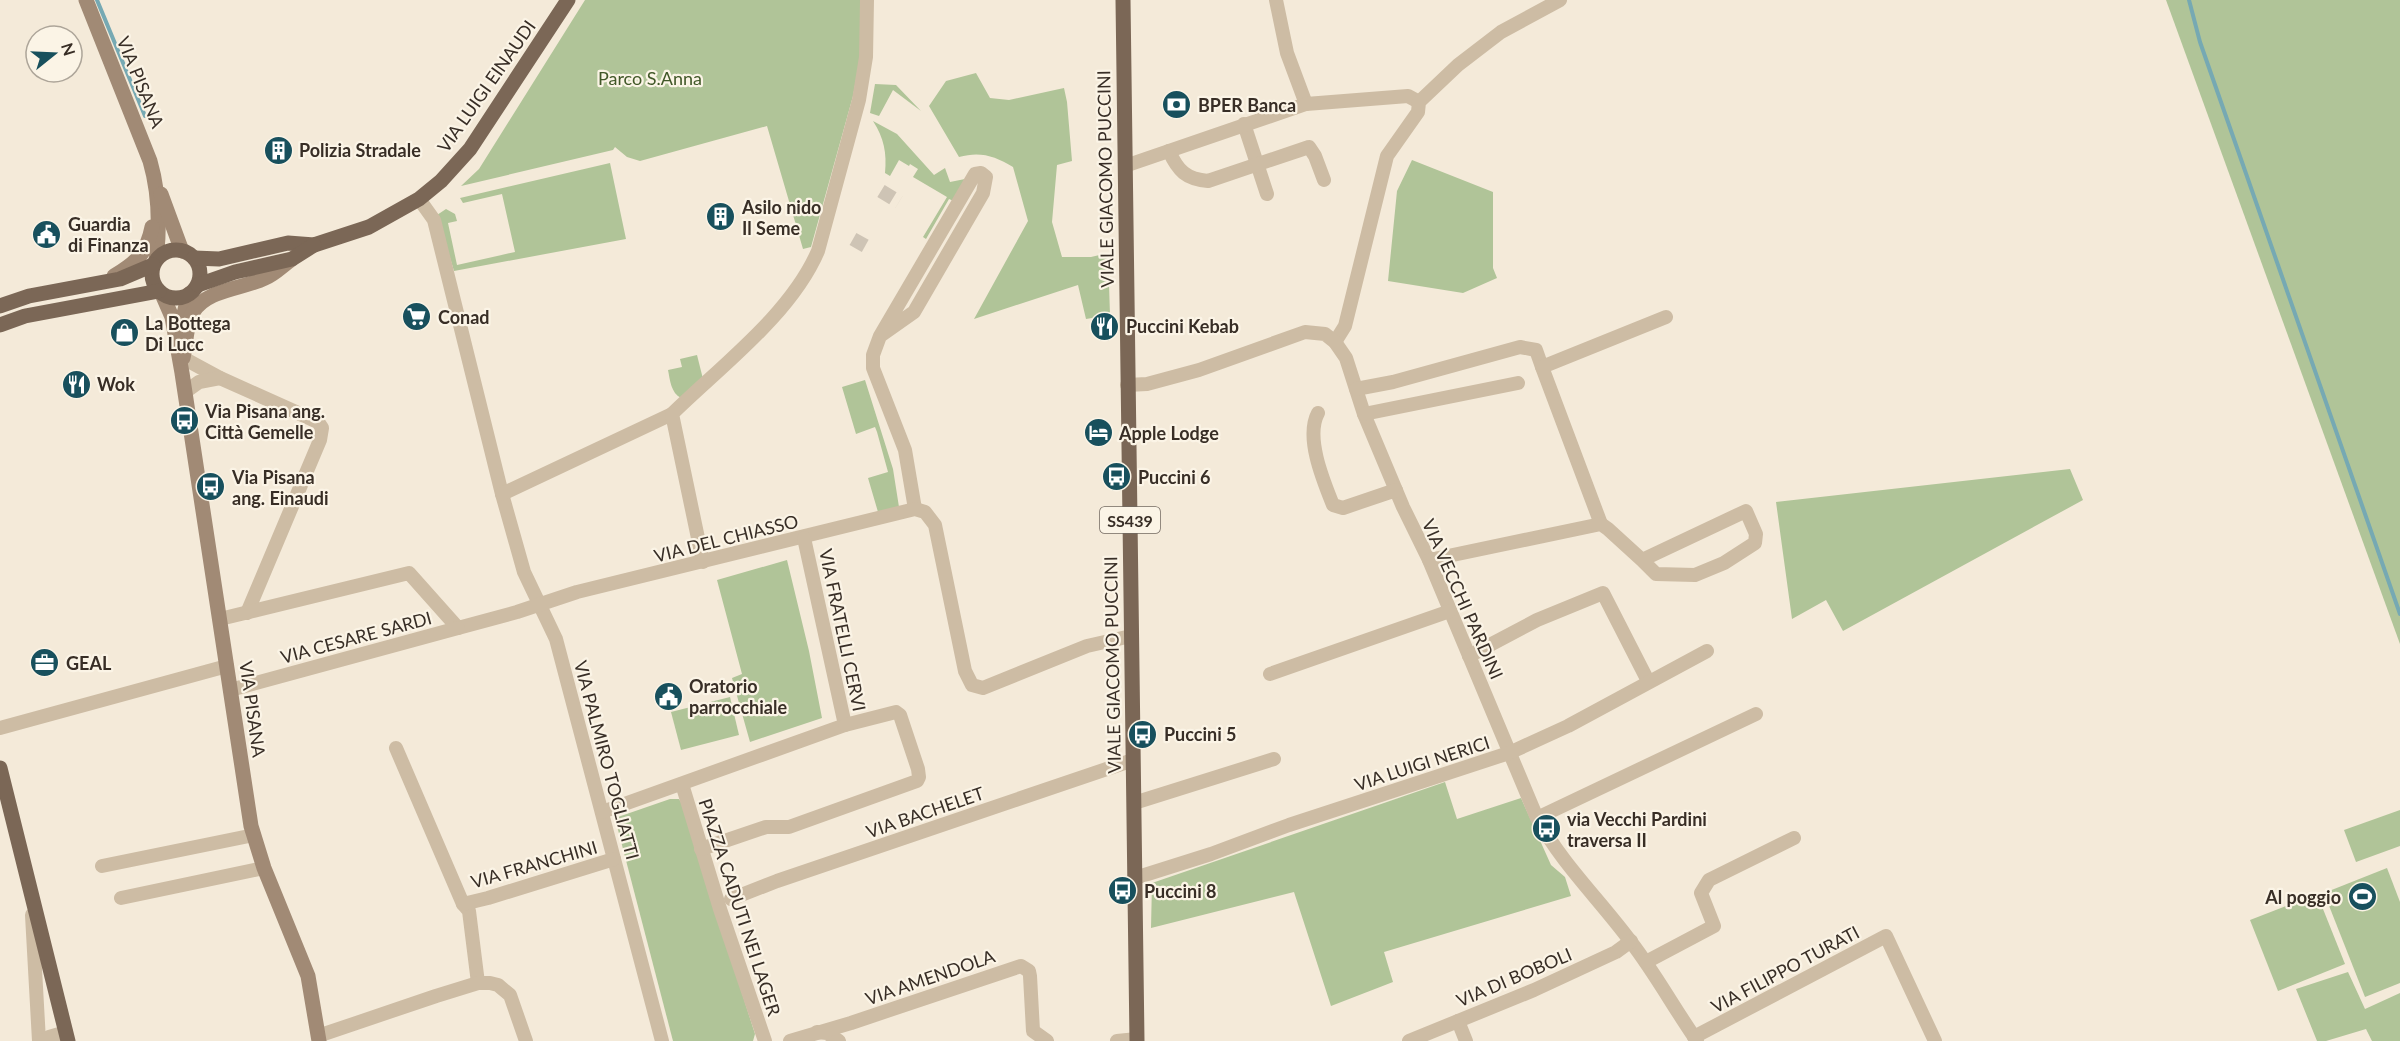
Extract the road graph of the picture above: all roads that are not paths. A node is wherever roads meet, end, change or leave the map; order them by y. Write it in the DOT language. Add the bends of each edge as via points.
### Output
graph roads {
  1 [pos="86,0"];
  2 [pos="568,0"];
  3 [pos="867,0"];
  4 [pos="1123,0"];
  5 [pos="1276,0"];
  6 [pos="1560,0"];
  7 [pos="1419,102"];
  8 [pos="1306,104"];
  9 [pos="1244,124"];
  10 [pos="1169,151"];
  11 [pos="1258,165"];
  12 [pos="1125,166"];
  13 [pos="1324,180"];
  14 [pos="155,181"];
  15 [pos="1267,194"];
  16 [pos="419,199"];
  17 [pos="156,203"];
  18 [pos="314,245"];
  19 [pos="188,254"];
  20 [pos="292,259"];
  21 [pos="154,262"];
  22 [pos="103,282"];
  23 [pos="193,290"];
  24 [pos="160,293"];
  25 [pos="0,306"];
  26 [pos="1666,317"];
  27 [pos="0,325"];
  28 [pos="880,336"];
  29 [pos="1335,342"];
  30 [pos="183,366"];
  31 [pos="1542,367"];
  32 [pos="220,378"];
  33 [pos="1518,383"];
  34 [pos="1127,385"];
  35 [pos="1356,389"];
  36 [pos="185,392"];
  37 [pos="1318,413"];
  38 [pos="672,414"];
  39 [pos="1364,414"];
  40 [pos="1396,490"];
  41 [pos="502,494"];
  42 [pos="915,510"];
  43 [pos="1601,524"];
  44 [pos="804,538"];
  45 [pos="1429,560"];
  46 [pos="1642,560"];
  47 [pos="703,562"];
  48 [pos="541,605"];
  49 [pos="1450,611"];
  50 [pos="247,613"];
  51 [pos="220,619"];
  52 [pos="458,628"];
  53 [pos="1131,636"];
  54 [pos="1707,651"];
  55 [pos="1469,656"];
  56 [pos="227,666"];
  57 [pos="1270,674"];
  58 [pos="1648,681"];
  59 [pos="230,690"];
  60 [pos="1756,714"];
  61 [pos="845,725"];
  62 [pos="0,728"];
  63 [pos="396,748"];
  64 [pos="1509,753"];
  65 [pos="1274,759"];
  66 [pos="1133,760"];
  67 [pos="0,768"];
  68 [pos="682,784"];
  69 [pos="1134,803"];
  70 [pos="602,812"];
  71 [pos="1537,818"];
  72 [pos="254,835"];
  73 [pos="1794,838"];
  74 [pos="701,849"];
  75 [pos="614,859"];
  76 [pos="102,866"];
  77 [pos="264,868"];
  78 [pos="1134,878"];
  79 [pos="31,895"];
  80 [pos="121,898"];
  81 [pos="730,900"];
  82 [pos="463,904"];
  83 [pos="1631,941"];
  84 [pos="1646,962"];
  85 [pos="478,983"];
  86 [pos="1458,1021"];
  87 [pos="851,1023"];
  88 [pos="1031,1025"];
  89 [pos="815,1032"];
  90 [pos="67,1037"];
  91 [pos="319,1038"];
  92 [pos="1695,1039"];
  93 [pos="1137,1040"];
  94 [pos="39,1041"];
  95 [pos="44,1041"];
  96 [pos="526,1041"];
  97 [pos="662,1041"];
  98 [pos="765,1041"];
  99 [pos="790,1041"];
  100 [pos="841,1041"];
  101 [pos="1028,1041"];
  102 [pos="1047,1041"];
  103 [pos="1117,1041"];
  104 [pos="1409,1041"];
  105 [pos="1466,1041"];
  106 [pos="1935,1041"];
  1 -- 14 [label="main road, VIA PISANA" via="146,147"];
  2 -- 16 [label="main road, VIA LUIGI EINAUDI" via="470,149"];
  3 -- 38 [label="street" via="866,57 859,100 810,270 793,296"];
  4 -- 12 [label="main road, VIALE GIACOMO PUCCINI / SS439"];
  5 -- 8 [label="street" via="1287,52"];
  6 -- 7 [label="street" via="1501,32"];
  7 -- 8 [label="street" via="1408,96"];
  7 -- 29 [label="street" via="1418,112 1387,156 1345,326"];
  8 -- 9 [label="street"];
  9 -- 10 [label="street"];
  9 -- 11 [label="street"];
  10 -- 11 [label="street" via="1181,173 1195,180 1208,181"];
  10 -- 12 [label="street"];
  11 -- 13 [label="street" via="1309,147"];
  11 -- 15 [label="street"];
  12 -- 34 [label="main road, VIALE GIACOMO PUCCINI / SS439"];
  14 -- 17 [label="main road, VIA PISANA"];
  14 -- 19 [label="main road, VIA PISANA"];
  16 -- 18 [label="main road, VIA LUIGI EINAUDI" via="369,227"];
  16 -- 41 [label="street, VIA PALMIRO TOGLIATTI" via="434,220"];
  17 -- 21 [label="main road, VIA PISANA" via="159,232"];
  17 -- 22 [label="main road" via="144,252 129,267"];
  18 -- 19 [label="main road, VIA LUIGI EINAUDI" via="288,243 226,257"];
  18 -- 20 [label="main road"];
  19 -- 21 [label="main road" via="172,250"];
  19 -- 23 [label="main road, VIA PISANA" via="200,270"];
  20 -- 23 [label="main road" via="236,272"];
  20 -- 30 [label="main road" via="266,278 200,304 189,324"];
  21 -- 22 [label="main road" via="132,276"];
  21 -- 24 [label="main road, VIA PISANA" via="153,280"];
  22 -- 25 [label="main road" via="29,296"];
  23 -- 24 [label="main road" via="173,298"];
  23 -- 30 [label="main road, VIA PISANA" via="181,330"];
  24 -- 27 [label="main road" via="25,316"];
  24 -- 30 [label="main road, VIA PISANA" via="172,317"];
  26 -- 31 [label="street"];
  28 -- 28 [label="street" via="914,312 983,193 986,177 981,173 975,174"];
  28 -- 42 [label="street" via="873,368 905,450"];
  29 -- 34 [label="street" via="1325,334 1305,333 1199,370 1147,384"];
  29 -- 35 [label="street, VIA VECCHI PARDINI" via="1346,358"];
  30 -- 32 [label="street"];
  30 -- 36 [label="main road, VIA PISANA"];
  31 -- 35 [label="street" via="1536,350 1520,347"];
  31 -- 43 [label="street"];
  32 -- 36 [label="street" via="199,382"];
  32 -- 50 [label="street" via="304,414 322,428"];
  33 -- 39 [label="street"];
  34 -- 53 [label="main road, VIALE GIACOMO PUCCINI / SS439"];
  35 -- 39 [label="street, VIA VECCHI PARDINI"];
  36 -- 51 [label="main road, VIA PISANA"];
  37 -- 40 [label="street" via="1312,429 1313,442 1333,505 1343,507"];
  38 -- 41 [label="street"];
  38 -- 47 [label="street"];
  39 -- 40 [label="street, VIA VECCHI PARDINI"];
  40 -- 45 [label="street, VIA VECCHI PARDINI"];
  41 -- 48 [label="street, VIA PALMIRO TOGLIATTI" via="524,572"];
  42 -- 44 [label="street, VIA DEL CHIASSO"];
  42 -- 53 [label="street" via="925,512 935,525 965,671 972,685 982,688 1087,646"];
  43 -- 45 [label="street"];
  43 -- 46 [label="street"];
  44 -- 47 [label="street, VIA DEL CHIASSO"];
  44 -- 61 [label="street, VIA FRATELLI CERVI"];
  45 -- 49 [label="street, VIA VECCHI PARDINI"];
  46 -- 46 [label="street" via="1656,574 1695,575 1725,563 1755,543 1756,534 1746,511"];
  47 -- 48 [label="street, VIA DEL CHIASSO" via="577,592"];
  48 -- 52 [label="street, VIA DEL CHIASSO"];
  48 -- 70 [label="street, VIA PALMIRO TOGLIATTI" via="556,639"];
  49 -- 55 [label="street, VIA VECCHI PARDINI"];
  49 -- 57 [label="street"];
  50 -- 51 [label="street"];
  50 -- 52 [label="street" via="409,573"];
  51 -- 56 [label="main road, VIA PISANA"];
  52 -- 59 [label="street, VIA CESARE SARDI"];
  53 -- 66 [label="main road, VIALE GIACOMO PUCCINI / SS439"];
  54 -- 58 [label="street, VIA LUIGI NERICI"];
  55 -- 58 [label="street" via="1537,620 1603,593"];
  55 -- 64 [label="street, VIA VECCHI PARDINI"];
  56 -- 59 [label="main road, VIA PISANA"];
  56 -- 62 [label="street"];
  58 -- 64 [label="street, VIA LUIGI NERICI" via="1568,726"];
  59 -- 72 [label="main road, VIA PISANA"];
  60 -- 71 [label="street"];
  61 -- 68 [label="street, VIA FRATELLI CERVI"];
  61 -- 74 [label="street" via="896,712 918,769 917,782 789,827 766,828"];
  63 -- 82 [label="street"];
  64 -- 71 [label="street, VIA VECCHI PARDINI"];
  64 -- 78 [label="street, VIA LUIGI NERICI"];
  65 -- 69 [label="street"];
  66 -- 69 [label="main road, VIALE GIACOMO PUCCINI / SS439"];
  66 -- 81 [label="street, VIA BACHELET"];
  67 -- 79 [label="main road"];
  68 -- 70 [label="street, VIA FRATELLI CERVI"];
  68 -- 74 [label="street, PIAZZA CADUTI NEI LAGER"];
  69 -- 78 [label="main road, VIALE GIACOMO PUCCINI / SS439"];
  70 -- 75 [label="street, VIA PALMIRO TOGLIATTI"];
  71 -- 83 [label="street, VIA VECCHI PARDINI" via="1560,856"];
  72 -- 76 [label="street"];
  72 -- 77 [label="main road, VIA PISANA"];
  73 -- 84 [label="street" via="1709,880 1701,893 1714,926"];
  74 -- 98 [label="street, PIAZZA CADUTI NEI LAGER"];
  75 -- 82 [label="street, VIA FRANCHINI"];
  75 -- 97 [label="street, VIA PALMIRO TOGLIATTI"];
  77 -- 80 [label="street"];
  77 -- 91 [label="main road, VIA PISANA" via="308,976"];
  78 -- 93 [label="main road, VIALE GIACOMO PUCCINI / SS439"];
  79 -- 90 [label="main road"];
  79 -- 94 [label="street"];
  82 -- 85 [label="street" via="470,911"];
  83 -- 84 [label="street, VIA VECCHI PARDINI"];
  83 -- 86 [label="street, VIA DI BOBOLI" via="1544,986"];
  84 -- 92 [label="street, VIA VECCHI PARDINI"];
  85 -- 91 [label="street"];
  85 -- 96 [label="street" via="498,985 510,995"];
  86 -- 104 [label="street, VIA DI BOBOLI"];
  86 -- 105 [label="street"];
  87 -- 88 [label="street, VIA AMENDOLA" via="1021,966 1030,976"];
  87 -- 89 [label="street, VIA AMENDOLA"];
  87 -- 100 [label="street"];
  88 -- 101 [label="street, VIA AMENDOLA"];
  88 -- 102 [label="street" via="1039,1038"];
  89 -- 99 [label="street, VIA AMENDOLA"];
  89 -- 100 [label="street"];
  90 -- 95 [label="street" via="49,1037"];
  92 -- 106 [label="street, VIA FILIPPO TURATI" via="1886,936"];
  93 -- 103 [label="street"];
}
